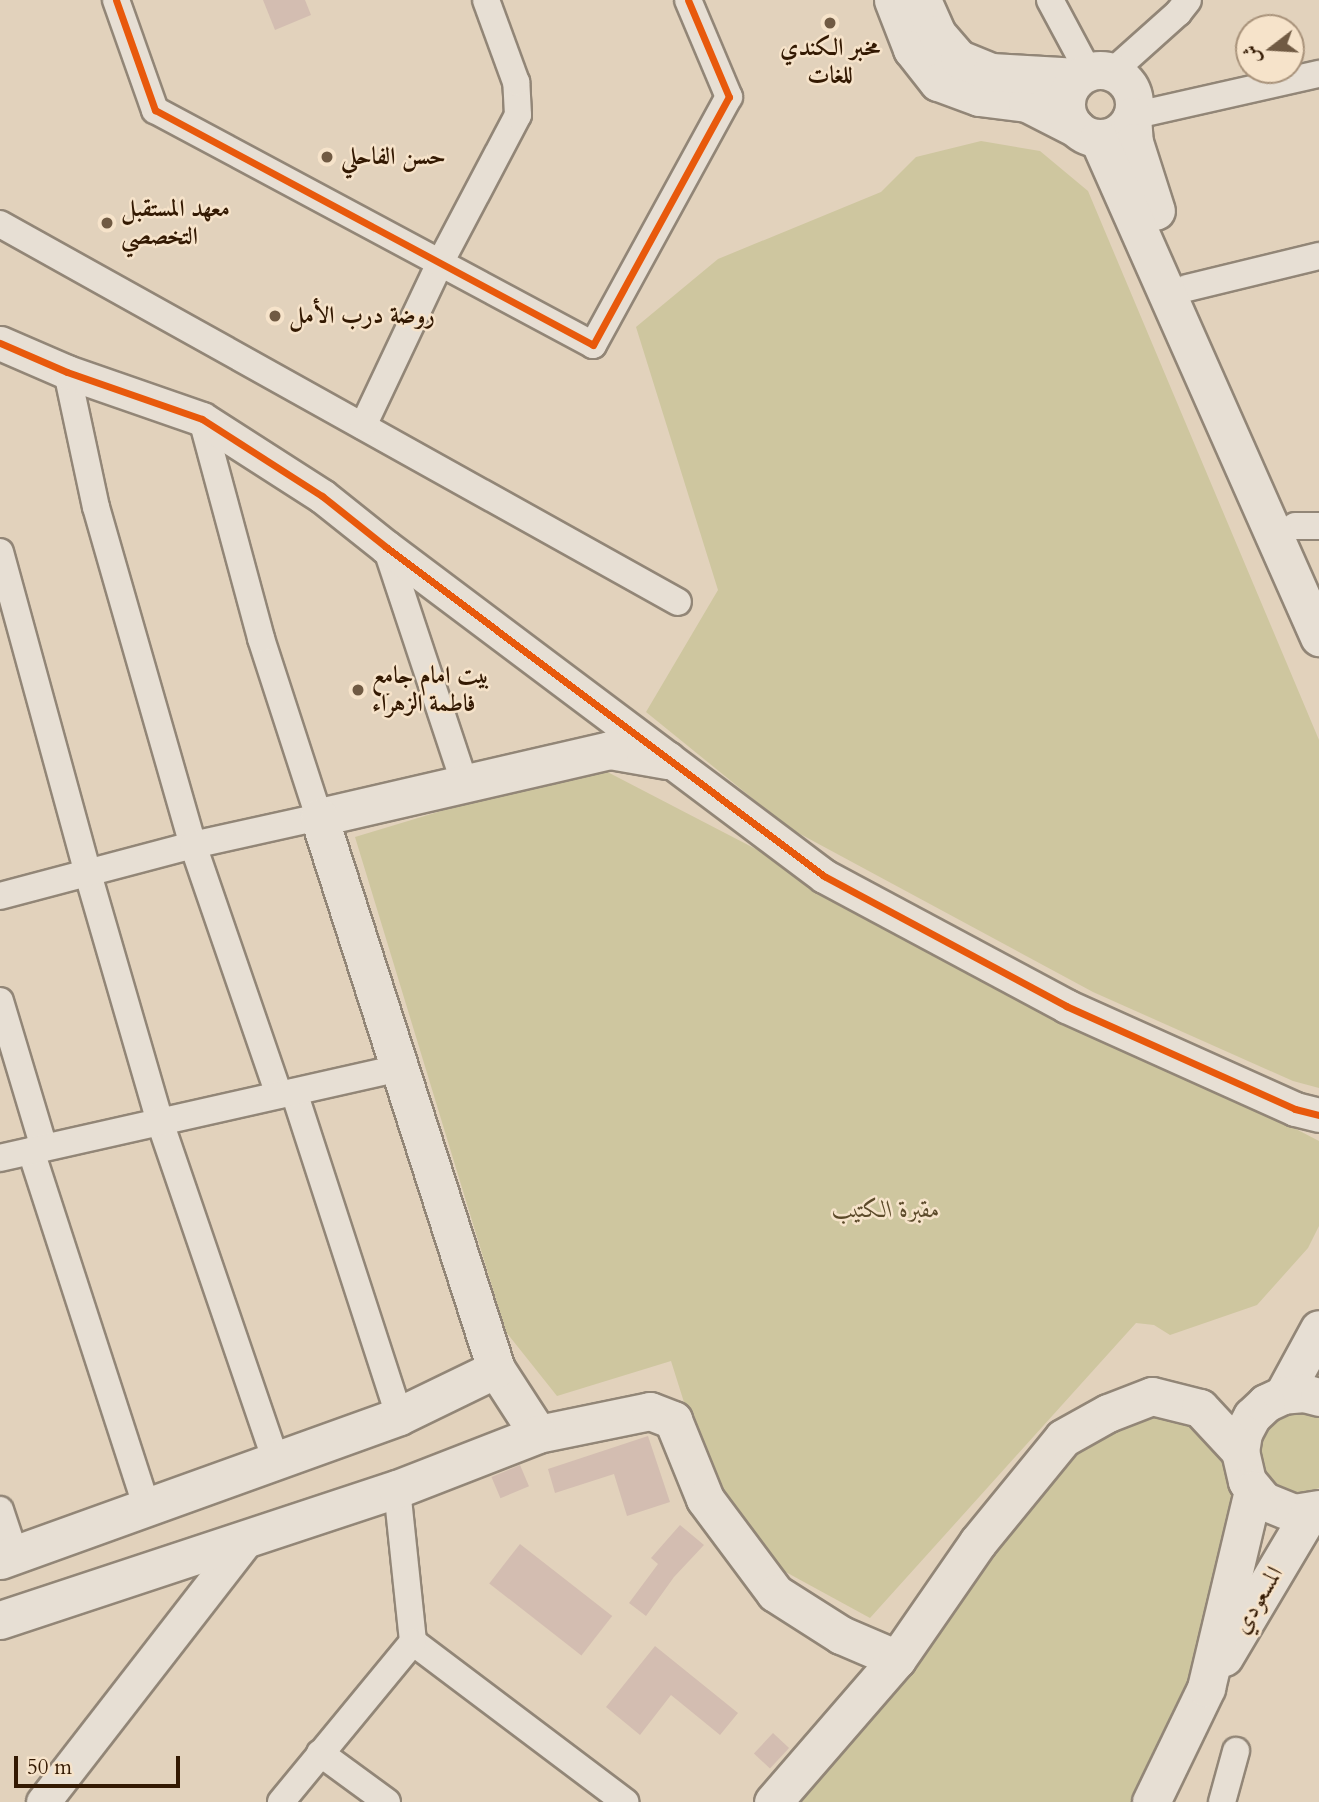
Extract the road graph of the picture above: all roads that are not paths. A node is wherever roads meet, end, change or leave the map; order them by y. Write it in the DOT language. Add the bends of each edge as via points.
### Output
graph roads {
  1 [pos="116,0"];
  2 [pos="486,0"];
  3 [pos="688,0"];
  4 [pos="893,0"];
  5 [pos="922,0"];
  6 [pos="1050,0"];
  7 [pos="1188,0"];
  8 [pos="1093,73"];
  9 [pos="1319,75"];
  10 [pos="1132,116"];
  11 [pos="1087,133"];
  12 [pos="0,224"];
  13 [pos="1319,256"];
  14 [pos="440,263"];
  15 [pos="1187,288"];
  16 [pos="0,343"];
  17 [pos="67,372"];
  18 [pos="202,419"];
  19 [pos="363,426"];
  20 [pos="1307,526"];
  21 [pos="386,547"];
  22 [pos="0,552"];
  23 [pos="1319,580"];
  24 [pos="678,602"];
  25 [pos="1319,637"];
  26 [pos="667,760"];
  27 [pos="464,781"];
  28 [pos="319,817"];
  29 [pos="193,845"];
  30 [pos="88,874"];
  31 [pos="0,896"];
  32 [pos="0,1001"];
  33 [pos="398,1068"];
  34 [pos="286,1094"];
  35 [pos="1319,1115"];
  36 [pos="160,1122"];
  37 [pos="37,1149"];
  38 [pos="0,1158"];
  39 [pos="1319,1329"];
  40 [pos="496,1369"];
  41 [pos="1283,1395"];
  42 [pos="1319,1397"];
  43 [pos="399,1416"];
  44 [pos="538,1434"];
  45 [pos="1240,1451"];
  46 [pos="276,1461"];
  47 [pos="397,1489"];
  48 [pos="1253,1490"];
  49 [pos="147,1507"];
  50 [pos="0,1510"];
  51 [pos="1315,1510"];
  52 [pos="247,1539"];
  53 [pos="8,1558"];
  54 [pos="0,1620"];
  55 [pos="413,1642"];
  56 [pos="897,1659"];
  57 [pos="1206,1688"];
  58 [pos="1236,1751"];
  59 [pos="320,1753"];
  60 [pos="43,1802"];
  61 [pos="281,1802"];
  62 [pos="387,1802"];
  63 [pos="625,1802"];
  64 [pos="772,1802"];
  65 [pos="1151,1802"];
  66 [pos="1222,1802"];
  1 -- 14 [label="street" via="155,110"];
  2 -- 14 [label="street" via="516,82 518,115"];
  3 -- 14 [label="street" via="729,97 593,345"];
  4 -- 11 [label="main road" via="912,49 938,82 979,97 1027,103"];
  5 -- 8 [label="main road" via="937,34 959,59 991,72"];
  6 -- 8 [label="street"];
  7 -- 8 [label="street"];
  8 -- 10 [label="main road" via="1128,85"];
  8 -- 11 [label="main road" via="1069,88 1065,102 1068,116"];
  9 -- 10 [label="street"];
  10 -- 11 [label="main road" via="1119,132"];
  10 -- 15 [label="main road" via="1144,182"];
  11 -- 25 [label="main road"];
  12 -- 19 [label="street"];
  13 -- 15 [label="street"];
  14 -- 19 [label="street"];
  15 -- 20 [label="main road"];
  16 -- 17 [label="street"];
  17 -- 18 [label="street"];
  17 -- 29 [label="street" via="96,507"];
  18 -- 21 [label="street" via="322,496"];
  18 -- 28 [label="street" via="261,638"];
  19 -- 24 [label="street"];
  20 -- 23 [label="main road"];
  21 -- 26 [label="street"];
  21 -- 27 [label="street"];
  22 -- 30 [label="street"];
  26 -- 27 [label="main road" via="610,750"];
  26 -- 35 [label="street" via="824,876 1066,1006 1295,1109"];
  27 -- 28 [label="main road"];
  28 -- 29 [label="street"];
  28 -- 33 [label="main road"];
  29 -- 30 [label="street"];
  29 -- 34 [label="street"];
  30 -- 31 [label="street"];
  30 -- 36 [label="street"];
  32 -- 37 [label="street"];
  33 -- 34 [label="street"];
  33 -- 40 [label="main road"];
  34 -- 36 [label="street"];
  34 -- 43 [label="street"];
  36 -- 37 [label="street"];
  36 -- 46 [label="street"];
  37 -- 38 [label="street"];
  37 -- 49 [label="street"];
  39 -- 41 [label="main road"];
  40 -- 43 [label="main road"];
  40 -- 44 [label="main road"];
  41 -- 42 [label="main road"];
  41 -- 45 [label="main road" via="1252,1416"];
  43 -- 46 [label="main road"];
  44 -- 47 [label="main road"];
  44 -- 56 [label="main road" via="650,1411 673,1420 705,1500 775,1593 841,1635"];
  45 -- 48 [label="main road" via="1243,1472"];
  45 -- 56 [label="main road" via="1200,1408 1152,1396 1063,1438 978,1542"];
  46 -- 49 [label="main road"];
  47 -- 52 [label="main road"];
  47 -- 55 [label="street"];
  48 -- 51 [label="main road" via="1279,1509"];
  48 -- 57 [label="main road"];
  49 -- 53 [label="main road"];
  50 -- 53 [label="street"];
  51 -- 57 [label="main road, المسعودي"];
  52 -- 54 [label="main road"];
  52 -- 60 [label="street"];
  55 -- 59 [label="street"];
  55 -- 63 [label="street"];
  56 -- 64 [label="main road"];
  57 -- 65 [label="main road"];
  58 -- 66 [label="street"];
  59 -- 61 [label="street"];
  59 -- 62 [label="street"];
}
